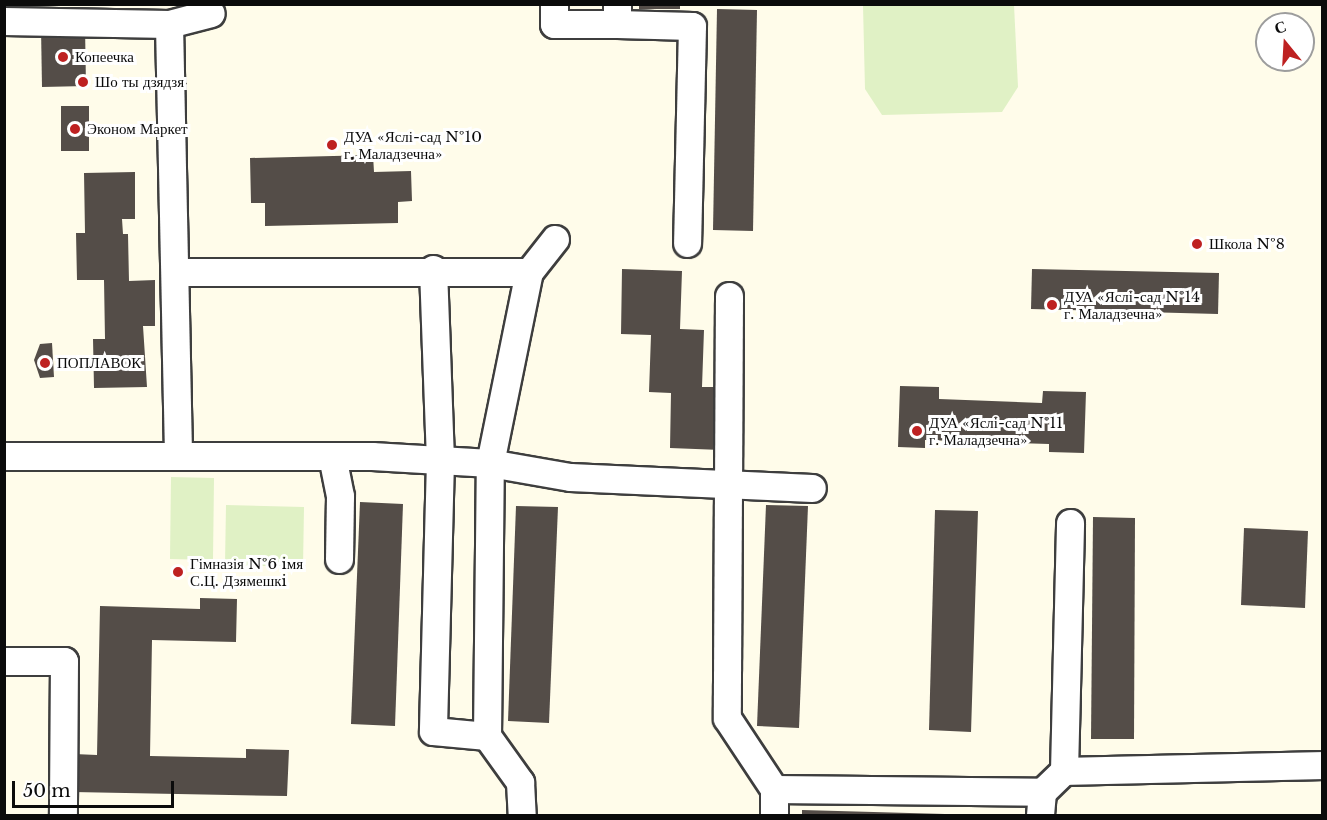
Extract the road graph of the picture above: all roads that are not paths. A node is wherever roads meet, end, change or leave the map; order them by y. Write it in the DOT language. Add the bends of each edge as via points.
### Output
graph roads {
  1 [pos="554,4"];
  2 [pos="212,13"];
  3 [pos="617,14"];
  4 [pos="4,21"];
  5 [pos="169,24"];
  6 [pos="555,239"];
  7 [pos="687,243"];
  8 [pos="433,269"];
  9 [pos="177,272"];
  10 [pos="529,272"];
  11 [pos="729,296"];
  12 [pos="178,455"];
  13 [pos="4,456"];
  14 [pos="332,456"];
  15 [pos="440,460"];
  16 [pos="490,463"];
  17 [pos="729,485"];
  18 [pos="812,488"];
  19 [pos="1070,523"];
  20 [pos="339,559"];
  21 [pos="4,661"];
  22 [pos="488,736"];
  23 [pos="1323,765"];
  24 [pos="1064,771"];
  25 [pos="774,802"];
  26 [pos="1041,804"];
  27 [pos="63,816"];
  28 [pos="522,816"];
  1 -- 3 [label="lane" via="554,24"];
  2 -- 5 [label="lane"];
  3 -- 7 [label="lane" via="692,26"];
  4 -- 5 [label="lane"];
  5 -- 9 [label="lane"];
  6 -- 10 [label="lane"];
  8 -- 9 [label="lane"];
  8 -- 10 [label="lane"];
  8 -- 15 [label="lane"];
  9 -- 12 [label="lane"];
  10 -- 16 [label="lane"];
  11 -- 17 [label="lane"];
  12 -- 13 [label="lane"];
  12 -- 14 [label="lane"];
  14 -- 15 [label="lane"];
  14 -- 20 [label="lane" via="340,496"];
  15 -- 16 [label="lane"];
  15 -- 22 [label="lane" via="432,731"];
  16 -- 17 [label="lane" via="570,477"];
  16 -- 22 [label="lane"];
  17 -- 18 [label="lane"];
  17 -- 25 [label="lane" via="727,718"];
  19 -- 24 [label="lane"];
  21 -- 27 [label="lane" via="64,661"];
  22 -- 28 [label="lane" via="520,782"];
  23 -- 24 [label="lane"];
  24 -- 26 [label="lane"];
  25 -- 26 [label="lane"];
}
